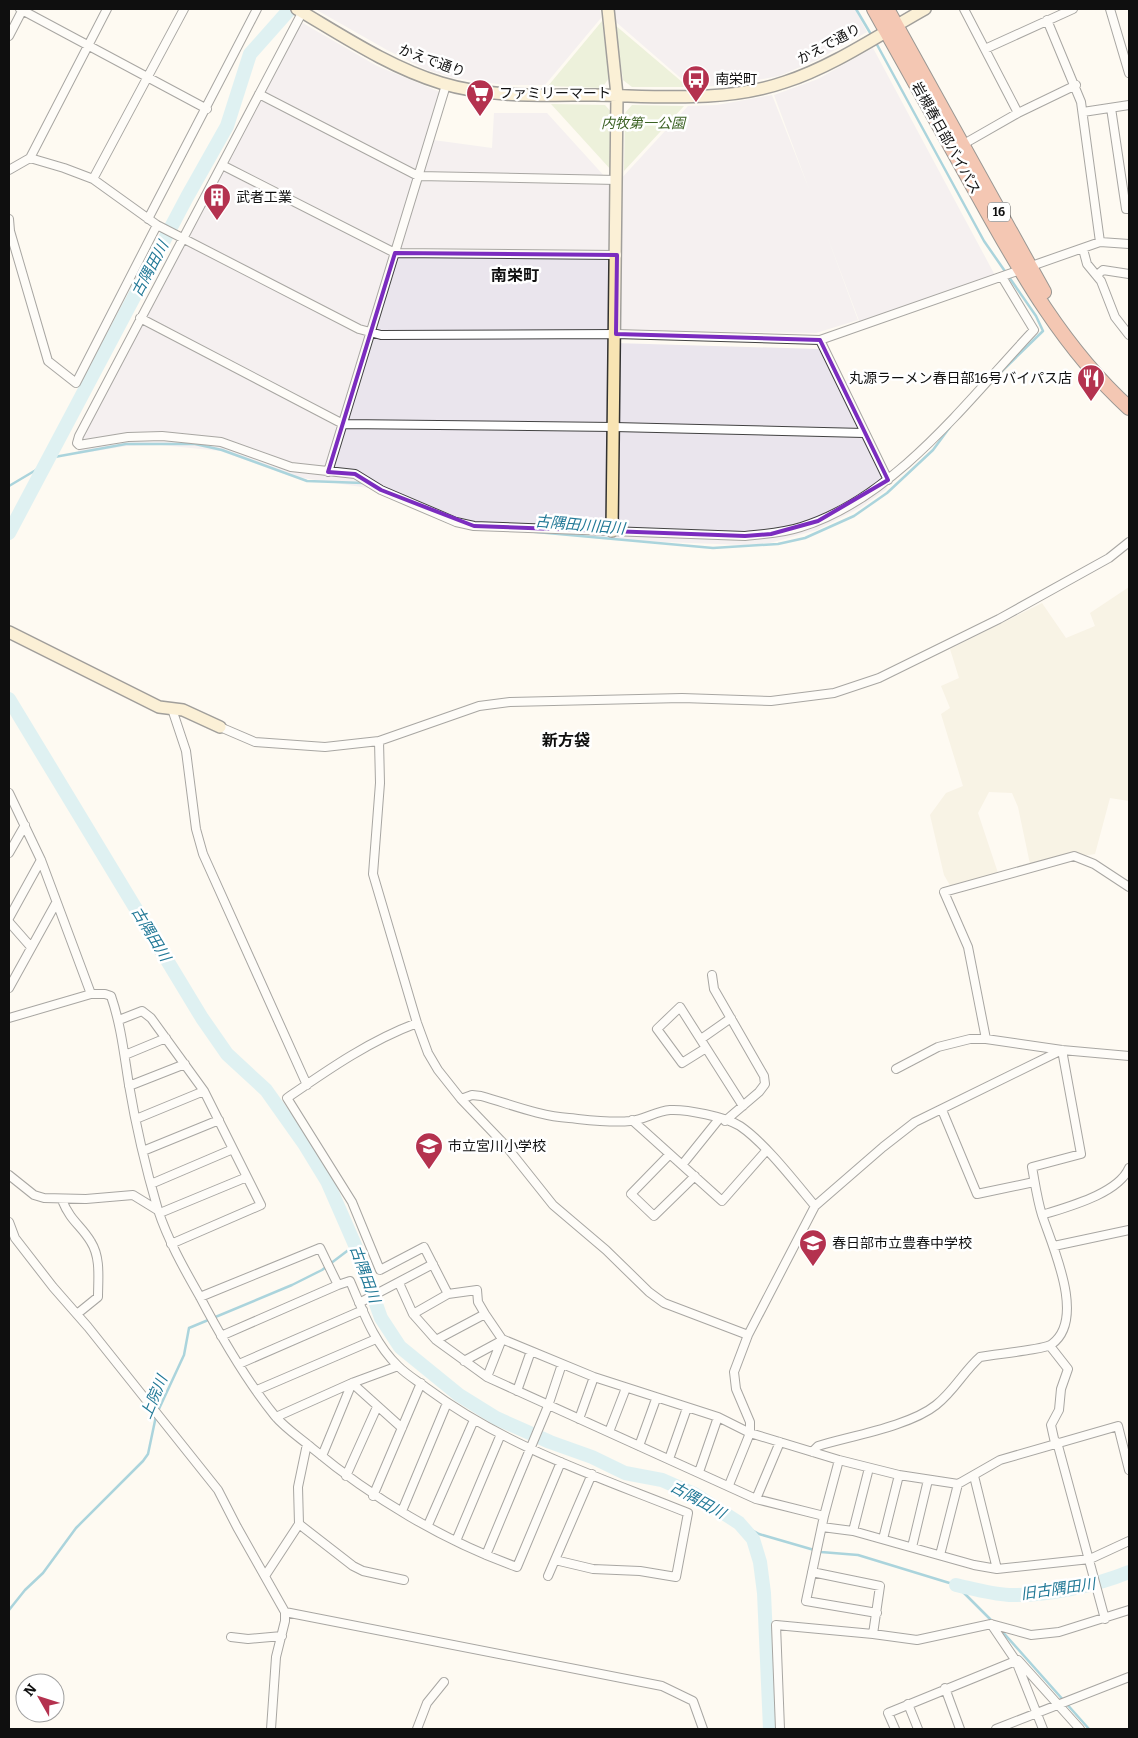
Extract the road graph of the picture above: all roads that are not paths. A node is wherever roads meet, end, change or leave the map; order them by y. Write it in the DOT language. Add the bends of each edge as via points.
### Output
graph roads {
  1 [pos="22,9"];
  2 [pos="107,9"];
  3 [pos="184,9"];
  4 [pos="257,9"];
  5 [pos="608,9"];
  6 [pos="874,9"];
  7 [pos="887,9"];
  8 [pos="925,9"];
  9 [pos="964,9"];
  10 [pos="1073,9"];
  11 [pos="1110,9"];
  12 [pos="300,10"];
  13 [pos="1047,20"];
  14 [pos="891,28"];
  15 [pos="9,36"];
  16 [pos="88,45"];
  17 [pos="985,49"];
  18 [pos="1129,73"];
  19 [pos="149,78"];
  20 [pos="446,85"];
  21 [pos="1076,85"];
  22 [pos="259,94"];
  23 [pos="618,96"];
  24 [pos="1129,105"];
  25 [pos="207,108"];
  26 [pos="1112,108"];
  27 [pos="1083,112"];
  28 [pos="1018,113"];
  29 [pos="962,145"];
  30 [pos="9,158"];
  31 [pos="30,158"];
  32 [pos="222,165"];
  33 [pos="11,167"];
  34 [pos="418,176"];
  35 [pos="93,180"];
  36 [pos="617,180"];
  37 [pos="1129,209"];
  38 [pos="9,219"];
  39 [pos="148,219"];
  40 [pos="157,225"];
  41 [pos="180,236"];
  42 [pos="1100,242"];
  43 [pos="1129,244"];
  44 [pos="1084,249"];
  45 [pos="395,253"];
  46 [pos="617,255"];
  47 [pos="1025,269"];
  48 [pos="1129,274"];
  49 [pos="1096,275"];
  50 [pos="1002,277"];
  51 [pos="140,318"];
  52 [pos="370,333"];
  53 [pos="616,334"];
  54 [pos="1129,335"];
  55 [pos="820,340"];
  56 [pos="1129,396"];
  57 [pos="1129,408"];
  58 [pos="343,424"];
  59 [pos="614,426"];
  60 [pos="864,433"];
  61 [pos="328,472"];
  62 [pos="888,480"];
  63 [pos="612,531"];
  64 [pos="1129,542"];
  65 [pos="9,632"];
  66 [pos="172,709"];
  67 [pos="220,727"];
  68 [pos="379,741"];
  69 [pos="9,793"];
  70 [pos="25,825"];
  71 [pos="9,853"];
  72 [pos="41,860"];
  73 [pos="1129,887"];
  74 [pos="56,904"];
  75 [pos="9,920"];
  76 [pos="31,947"];
  77 [pos="712,975"];
  78 [pos="9,988"];
  79 [pos="91,994"];
  80 [pos="9,1018"];
  81 [pos="731,1018"];
  82 [pos="120,1020"];
  83 [pos="417,1023"];
  84 [pos="166,1038"];
  85 [pos="701,1039"];
  86 [pos="986,1039"];
  87 [pos="706,1048"];
  88 [pos="1062,1050"];
  89 [pos="125,1055"];
  90 [pos="1129,1056"];
  91 [pos="185,1064"];
  92 [pos="896,1069"];
  93 [pos="307,1085"];
  94 [pos="129,1086"];
  95 [pos="204,1091"];
  96 [pos="461,1099"];
  97 [pos="743,1106"];
  98 [pos="942,1110"];
  99 [pos="136,1118"];
  100 [pos="219,1120"];
  101 [pos="632,1120"];
  102 [pos="722,1120"];
  103 [pos="233,1149"];
  104 [pos="766,1151"];
  105 [pos="143,1152"];
  106 [pos="670,1154"];
  107 [pos="682,1165"];
  108 [pos="1129,1168"];
  109 [pos="9,1175"];
  110 [pos="695,1176"];
  111 [pos="248,1177"];
  112 [pos="1034,1182"];
  113 [pos="151,1184"];
  114 [pos="62,1200"];
  115 [pos="815,1206"];
  116 [pos="159,1212"];
  117 [pos="1042,1215"];
  118 [pos="9,1222"];
  119 [pos="1129,1230"];
  120 [pos="171,1244"];
  121 [pos="1054,1246"];
  122 [pos="433,1264"];
  123 [pos="399,1283"];
  124 [pos="338,1285"];
  125 [pos="448,1294"];
  126 [pos="200,1297"];
  127 [pos="361,1306"];
  128 [pos="77,1314"];
  129 [pos="413,1314"];
  130 [pos="484,1314"];
  131 [pos="748,1335"];
  132 [pos="221,1336"];
  133 [pos="376,1339"];
  134 [pos="436,1340"];
  135 [pos="502,1340"];
  136 [pos="1050,1346"];
  137 [pos="531,1351"];
  138 [pos="464,1361"];
  139 [pos="238,1364"];
  140 [pos="562,1364"];
  141 [pos="398,1366"];
  142 [pos="487,1377"];
  143 [pos="594,1377"];
  144 [pos="352,1383"];
  145 [pos="420,1383"];
  146 [pos="626,1388"];
  147 [pos="257,1390"];
  148 [pos="517,1391"];
  149 [pos="656,1399"];
  150 [pos="447,1403"];
  151 [pos="548,1406"];
  152 [pos="377,1407"];
  153 [pos="687,1408"];
  154 [pos="276,1417"];
  155 [pos="718,1418"];
  156 [pos="579,1419"];
  157 [pos="474,1420"];
  158 [pos="402,1428"];
  159 [pos="609,1432"];
  160 [pos="750,1433"];
  161 [pos="501,1434"];
  162 [pos="780,1442"];
  163 [pos="1056,1443"];
  164 [pos="307,1444"];
  165 [pos="639,1446"];
  166 [pos="531,1447"];
  167 [pos="812,1452"];
  168 [pos="322,1456"];
  169 [pos="669,1459"];
  170 [pos="839,1460"];
  171 [pos="561,1462"];
  172 [pos="869,1468"];
  173 [pos="1129,1470"];
  174 [pos="699,1472"];
  175 [pos="592,1474"];
  176 [pos="899,1475"];
  177 [pos="346,1476"];
  178 [pos="974,1476"];
  179 [pos="928,1480"];
  180 [pos="958,1484"];
  181 [pos="729,1485"];
  182 [pos="373,1496"];
  183 [pos="756,1499"];
  184 [pos="402,1511"];
  185 [pos="824,1516"];
  186 [pos="299,1524"];
  187 [pos="428,1525"];
  188 [pos="822,1527"];
  189 [pos="853,1531"];
  190 [pos="883,1539"];
  191 [pos="456,1541"];
  192 [pos="1129,1541"];
  193 [pos="912,1548"];
  194 [pos="486,1555"];
  195 [pos="940,1556"];
  196 [pos="1090,1558"];
  197 [pos="555,1560"];
  198 [pos="997,1569"];
  199 [pos="812,1572"];
  200 [pos="265,1576"];
  201 [pos="548,1576"];
  202 [pos="404,1580"];
  203 [pos="1129,1610"];
  204 [pos="285,1612"];
  205 [pos="876,1613"];
  206 [pos="1105,1619"];
  207 [pos="991,1624"];
  208 [pos="873,1634"];
  209 [pos="282,1636"];
  210 [pos="231,1637"];
  211 [pos="1016,1661"];
  212 [pos="1129,1677"];
  213 [pos="444,1682"];
  214 [pos="945,1688"];
  215 [pos="908,1704"];
  216 [pos="1059,1704"];
  217 [pos="1037,1713"];
  218 [pos="1001,1728"];
  219 [pos="271,1729"];
  220 [pos="416,1729"];
  221 [pos="702,1729"];
  222 [pos="780,1729"];
  223 [pos="895,1729"];
  224 [pos="918,1729"];
  225 [pos="960,1729"];
  226 [pos="1044,1729"];
  227 [pos="1080,1729"];
  1 -- 15 [label="street"];
  1 -- 16 [label="street"];
  2 -- 16 [label="street"];
  3 -- 19 [label="street"];
  4 -- 25 [label="street"];
  5 -- 23 [label="street"];
  6 -- 14 [label="highway, 岩槻春日部バイパス / 16"];
  7 -- 14 [label="highway, 岩槻春日部バイパス / 16"];
  8 -- 14 [label="street, かえで通り"];
  9 -- 17 [label="street"];
  10 -- 13 [label="street"];
  11 -- 18 [label="street"];
  12 -- 20 [label="street, かえで通り" via="385,60"];
  12 -- 22 [label="street"];
  13 -- 17 [label="street"];
  13 -- 21 [label="street"];
  14 -- 23 [label="street, かえで通り" via="812,71 769,87 714,96"];
  14 -- 29 [label="highway, 岩槻春日部バイパス / 16"];
  14 -- 47 [label="highway, 岩槻春日部バイパス / 16"];
  16 -- 19 [label="street"];
  16 -- 31 [label="street"];
  17 -- 28 [label="street"];
  19 -- 25 [label="street"];
  19 -- 35 [label="street"];
  20 -- 23 [label="street, かえで通り" via="487,93"];
  20 -- 34 [label="street"];
  21 -- 27 [label="street"];
  21 -- 28 [label="street"];
  22 -- 32 [label="street"];
  22 -- 34 [label="street"];
  23 -- 36 [label="street"];
  24 -- 26 [label="street"];
  25 -- 39 [label="street"];
  26 -- 27 [label="street"];
  26 -- 37 [label="street" via="1126,209"];
  27 -- 42 [label="street"];
  28 -- 29 [label="street"];
  29 -- 47 [label="highway, 岩槻春日部バイパス / 16"];
  30 -- 33 [label="street"];
  31 -- 33 [label="street"];
  31 -- 35 [label="street"];
  32 -- 41 [label="street"];
  32 -- 45 [label="street"];
  34 -- 36 [label="street"];
  34 -- 45 [label="street"];
  35 -- 39 [label="street"];
  36 -- 46 [label="street"];
  38 -- 40 [label="street" via="48,361 76,382"];
  39 -- 40 [label="street"];
  40 -- 41 [label="street"];
  41 -- 51 [label="street"];
  41 -- 52 [label="street"];
  42 -- 43 [label="street"];
  42 -- 44 [label="street"];
  44 -- 47 [label="street"];
  44 -- 49 [label="street" via="1087,264"];
  45 -- 46 [label="street"];
  45 -- 52 [label="street"];
  46 -- 53 [label="street"];
  47 -- 50 [label="street"];
  47 -- 56 [label="highway, 岩槻春日部バイパス / 16" via="1080,342"];
  47 -- 57 [label="highway, 岩槻春日部バイパス / 16" via="1063,335"];
  48 -- 49 [label="street" via="1103,270"];
  49 -- 54 [label="street" via="1102,281 1115,317"];
  50 -- 55 [label="street"];
  50 -- 62 [label="street" via="1034,330 928,443"];
  51 -- 58 [label="street"];
  51 -- 61 [label="street" via="79,436 79,445 128,437 192,437 221,442 290,467"];
  52 -- 53 [label="street"];
  52 -- 58 [label="street"];
  53 -- 55 [label="street"];
  53 -- 59 [label="street"];
  55 -- 60 [label="street"];
  58 -- 59 [label="street"];
  58 -- 61 [label="street"];
  59 -- 60 [label="street"];
  59 -- 63 [label="street"];
  60 -- 62 [label="street"];
  61 -- 63 [label="street" via="355,474 398,497 456,522 474,526"];
  62 -- 63 [label="street" via="830,515 771,534"];
  64 -- 68 [label="street" via="1109,558 999,619 879,678 834,694 771,701 682,698 510,702 480,706"];
  65 -- 66 [label="street" via="159,707"];
  66 -- 67 [label="street" via="183,710"];
  66 -- 93 [label="street" via="186,751 196,829 203,854"];
  67 -- 68 [label="street" via="255,742 274,745 325,747"];
  68 -- 83 [label="street" via="380,782 373,874"];
  69 -- 70 [label="street"];
  70 -- 71 [label="street"];
  70 -- 72 [label="street"];
  72 -- 74 [label="street"];
  72 -- 75 [label="street"];
  73 -- 86 [label="street" via="1094,864 1074,856 944,892 968,947"];
  74 -- 76 [label="street"];
  74 -- 79 [label="street"];
  75 -- 76 [label="street"];
  76 -- 78 [label="street"];
  77 -- 81 [label="street" via="714,989"];
  79 -- 80 [label="street"];
  79 -- 82 [label="street" via="111,996"];
  81 -- 85 [label="street"];
  81 -- 97 [label="street" via="764,1076 765,1084"];
  82 -- 84 [label="street" via="142,1011 152,1018"];
  82 -- 89 [label="street"];
  83 -- 93 [label="street" via="386,1034"];
  83 -- 96 [label="street" via="430,1058"];
  84 -- 89 [label="street"];
  84 -- 91 [label="street"];
  85 -- 87 [label="street"];
  85 -- 87 [label="street" via="680,1007 657,1029 682,1063"];
  86 -- 88 [label="street"];
  86 -- 92 [label="street" via="970,1039 938,1047"];
  87 -- 97 [label="street"];
  88 -- 90 [label="street"];
  88 -- 98 [label="street"];
  88 -- 112 [label="street" via="1081,1154 1032,1167"];
  89 -- 94 [label="street"];
  91 -- 94 [label="street"];
  91 -- 95 [label="street"];
  93 -- 122 [label="street" via="287,1098 352,1202 380,1270 424,1247"];
  94 -- 99 [label="street"];
  95 -- 99 [label="street"];
  95 -- 100 [label="street"];
  96 -- 101 [label="street" via="481,1096 568,1118"];
  96 -- 131 [label="street" via="506,1146 553,1205 649,1292 664,1303"];
  97 -- 102 [label="street"];
  98 -- 112 [label="street" via="977,1194"];
  98 -- 115 [label="street" via="915,1122"];
  99 -- 105 [label="street"];
  100 -- 103 [label="street"];
  100 -- 105 [label="street"];
  101 -- 102 [label="street" via="670,1110 689,1111"];
  101 -- 106 [label="street"];
  102 -- 104 [label="street" via="739,1125"];
  102 -- 107 [label="street"];
  103 -- 111 [label="street"];
  103 -- 113 [label="street"];
  104 -- 110 [label="street" via="722,1201"];
  104 -- 115 [label="street" via="789,1173"];
  105 -- 113 [label="street"];
  106 -- 107 [label="street"];
  106 -- 110 [label="street" via="631,1194 654,1216"];
  107 -- 110 [label="street"];
  108 -- 117 [label="street" via="1118,1183 1080,1203"];
  109 -- 114 [label="street" via="34,1195"];
  111 -- 116 [label="street"];
  111 -- 120 [label="street" via="261,1205"];
  112 -- 117 [label="street"];
  113 -- 116 [label="street"];
  114 -- 116 [label="street" via="133,1195"];
  114 -- 128 [label="street" via="97,1256 98,1297"];
  115 -- 131 [label="street"];
  116 -- 120 [label="street"];
  117 -- 121 [label="street"];
  118 -- 128 [label="street" via="15,1238"];
  119 -- 121 [label="street"];
  120 -- 126 [label="street"];
  121 -- 136 [label="street" via="1067,1301 1067,1320 1064,1330"];
  122 -- 123 [label="street"];
  122 -- 125 [label="street"];
  123 -- 127 [label="street"];
  123 -- 129 [label="street"];
  124 -- 126 [label="street" via="320,1248"];
  124 -- 127 [label="street" via="350,1281"];
  124 -- 132 [label="street"];
  125 -- 129 [label="street"];
  125 -- 130 [label="street" via="477,1290"];
  126 -- 132 [label="street"];
  127 -- 133 [label="street"];
  127 -- 139 [label="street"];
  128 -- 200 [label="street" via="218,1490"];
  129 -- 134 [label="street"];
  130 -- 134 [label="street"];
  130 -- 135 [label="street"];
  131 -- 160 [label="street" via="734,1372 736,1390 750,1422"];
  132 -- 139 [label="street"];
  133 -- 141 [label="street"];
  133 -- 147 [label="street"];
  134 -- 138 [label="street"];
  135 -- 137 [label="street"];
  135 -- 138 [label="street"];
  135 -- 142 [label="street"];
  136 -- 163 [label="street" via="1068,1369 1061,1389 1059,1410 1051,1425"];
  136 -- 167 [label="street" via="980,1357 934,1407 909,1420 818,1446"];
  137 -- 140 [label="street"];
  137 -- 148 [label="street"];
  138 -- 142 [label="street"];
  139 -- 147 [label="street"];
  140 -- 143 [label="street"];
  140 -- 151 [label="street"];
  141 -- 144 [label="street"];
  141 -- 145 [label="street"];
  142 -- 148 [label="street"];
  143 -- 146 [label="street"];
  143 -- 156 [label="street"];
  144 -- 152 [label="street"];
  144 -- 154 [label="street"];
  144 -- 168 [label="street"];
  145 -- 150 [label="street"];
  145 -- 158 [label="street"];
  146 -- 149 [label="street"];
  146 -- 159 [label="street"];
  147 -- 154 [label="street"];
  148 -- 151 [label="street"];
  149 -- 153 [label="street"];
  149 -- 165 [label="street"];
  150 -- 157 [label="street"];
  150 -- 184 [label="street"];
  151 -- 156 [label="street"];
  151 -- 166 [label="street"];
  152 -- 158 [label="street"];
  152 -- 177 [label="street"];
  153 -- 155 [label="street"];
  153 -- 169 [label="street"];
  154 -- 164 [label="street"];
  155 -- 160 [label="street"];
  155 -- 174 [label="street"];
  156 -- 159 [label="street"];
  157 -- 161 [label="street"];
  157 -- 187 [label="street"];
  158 -- 182 [label="street"];
  159 -- 165 [label="street"];
  160 -- 162 [label="street"];
  160 -- 181 [label="street"];
  161 -- 166 [label="street"];
  161 -- 191 [label="street"];
  162 -- 167 [label="street"];
  162 -- 183 [label="street"];
  163 -- 173 [label="street" via="1118,1426"];
  163 -- 178 [label="street" via="1000,1460"];
  163 -- 196 [label="street"];
  164 -- 168 [label="street"];
  164 -- 186 [label="street" via="298,1487"];
  165 -- 169 [label="street"];
  166 -- 171 [label="street"];
  166 -- 194 [label="street"];
  167 -- 170 [label="street"];
  168 -- 177 [label="street"];
  169 -- 174 [label="street"];
  170 -- 172 [label="street"];
  170 -- 185 [label="street"];
  171 -- 175 [label="street"];
  171 -- 194 [label="street" via="517,1567"];
  172 -- 176 [label="street"];
  172 -- 189 [label="street"];
  174 -- 181 [label="street"];
  175 -- 197 [label="street"];
  175 -- 197 [label="street" via="688,1513 676,1578 640,1571 593,1569"];
  176 -- 179 [label="street"];
  176 -- 190 [label="street"];
  177 -- 182 [label="street"];
  178 -- 180 [label="street"];
  178 -- 198 [label="street"];
  179 -- 180 [label="street"];
  179 -- 193 [label="street"];
  180 -- 195 [label="street"];
  181 -- 183 [label="street"];
  182 -- 184 [label="street"];
  183 -- 185 [label="street"];
  184 -- 187 [label="street"];
  185 -- 188 [label="street"];
  186 -- 200 [label="street"];
  186 -- 202 [label="street" via="353,1566"];
  187 -- 191 [label="street"];
  188 -- 189 [label="street"];
  188 -- 199 [label="street"];
  189 -- 190 [label="street"];
  190 -- 193 [label="street"];
  191 -- 194 [label="street"];
  192 -- 196 [label="street"];
  193 -- 195 [label="street"];
  195 -- 198 [label="street"];
  196 -- 198 [label="street"];
  196 -- 206 [label="street"];
  197 -- 201 [label="street"];
  199 -- 205 [label="street" via="880,1586"];
  199 -- 205 [label="street" via="806,1601"];
  200 -- 204 [label="street"];
  203 -- 206 [label="street"];
  204 -- 209 [label="street"];
  204 -- 221 [label="street" via="662,1686 693,1701"];
  205 -- 208 [label="street"];
  206 -- 207 [label="street" via="1060,1632 1031,1635"];
  207 -- 208 [label="street" via="917,1640"];
  207 -- 211 [label="street"];
  208 -- 222 [label="street" via="776,1625"];
  209 -- 210 [label="street"];
  209 -- 219 [label="street" via="276,1657"];
  211 -- 214 [label="street"];
  211 -- 216 [label="street"];
  211 -- 217 [label="street"];
  212 -- 216 [label="street"];
  213 -- 220 [label="street" via="427,1703"];
  214 -- 215 [label="street"];
  214 -- 225 [label="street"];
  215 -- 223 [label="street" via="888,1712"];
  215 -- 224 [label="street"];
  216 -- 217 [label="street"];
  216 -- 227 [label="street"];
  217 -- 218 [label="street"];
  217 -- 226 [label="street"];
}
